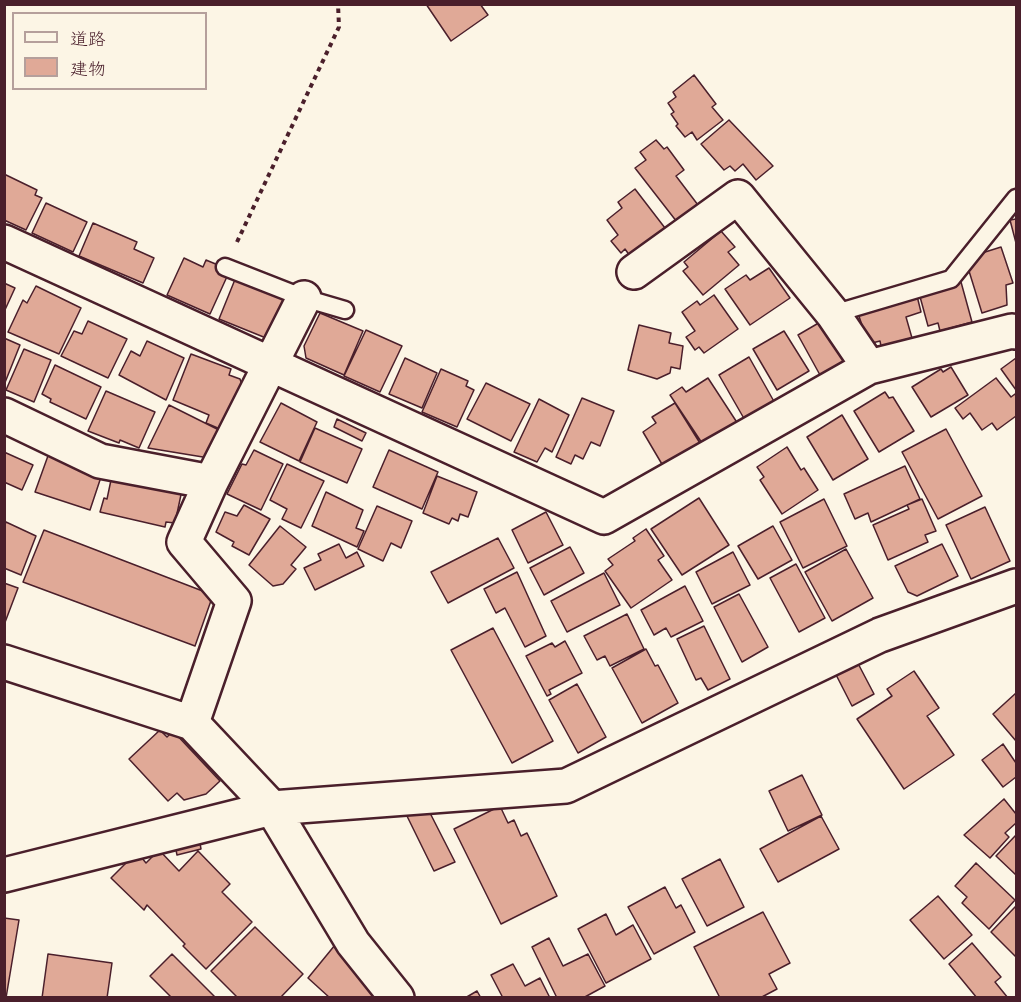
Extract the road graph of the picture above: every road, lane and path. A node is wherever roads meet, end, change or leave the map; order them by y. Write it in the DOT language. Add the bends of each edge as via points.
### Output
graph roads {
  1 [pos="338,4"];
  2 [pos="1017,198"];
  3 [pos="4,242"];
  4 [pos="225,267"];
  5 [pos="634,272"];
  6 [pos="304,298"];
  7 [pos="345,310"];
  8 [pos="832,315"];
  9 [pos="1017,332"];
  10 [pos="270,364"];
  11 [pos="869,367"];
  12 [pos="4,415"];
  13 [pos="211,482"];
  14 [pos="1016,588"];
  15 [pos="4,662"];
  16 [pos="192,723"];
  17 [pos="272,808"];
  18 [pos="4,875"];
  19 [pos="397,998"];
  1 -- 4 [label="path" via="339,27"];
  2 -- 8 [label="lane" via="951,279"];
  3 -- 10 [label="street"];
  4 -- 6 [label="lane"];
  5 -- 8 [label="street" via="738,196"];
  6 -- 7 [label="lane"];
  6 -- 10 [label="street"];
  8 -- 11 [label="street"];
  9 -- 11 [label="street"];
  10 -- 11 [label="street" via="604,517"];
  10 -- 13 [label="street"];
  12 -- 13 [label="street" via="100,461"];
  13 -- 16 [label="street" via="184,542 234,601"];
  14 -- 17 [label="street" via="880,635 566,786"];
  15 -- 16 [label="street"];
  16 -- 17 [label="street"];
  17 -- 18 [label="street"];
  17 -- 19 [label="street" via="353,943"];
}
